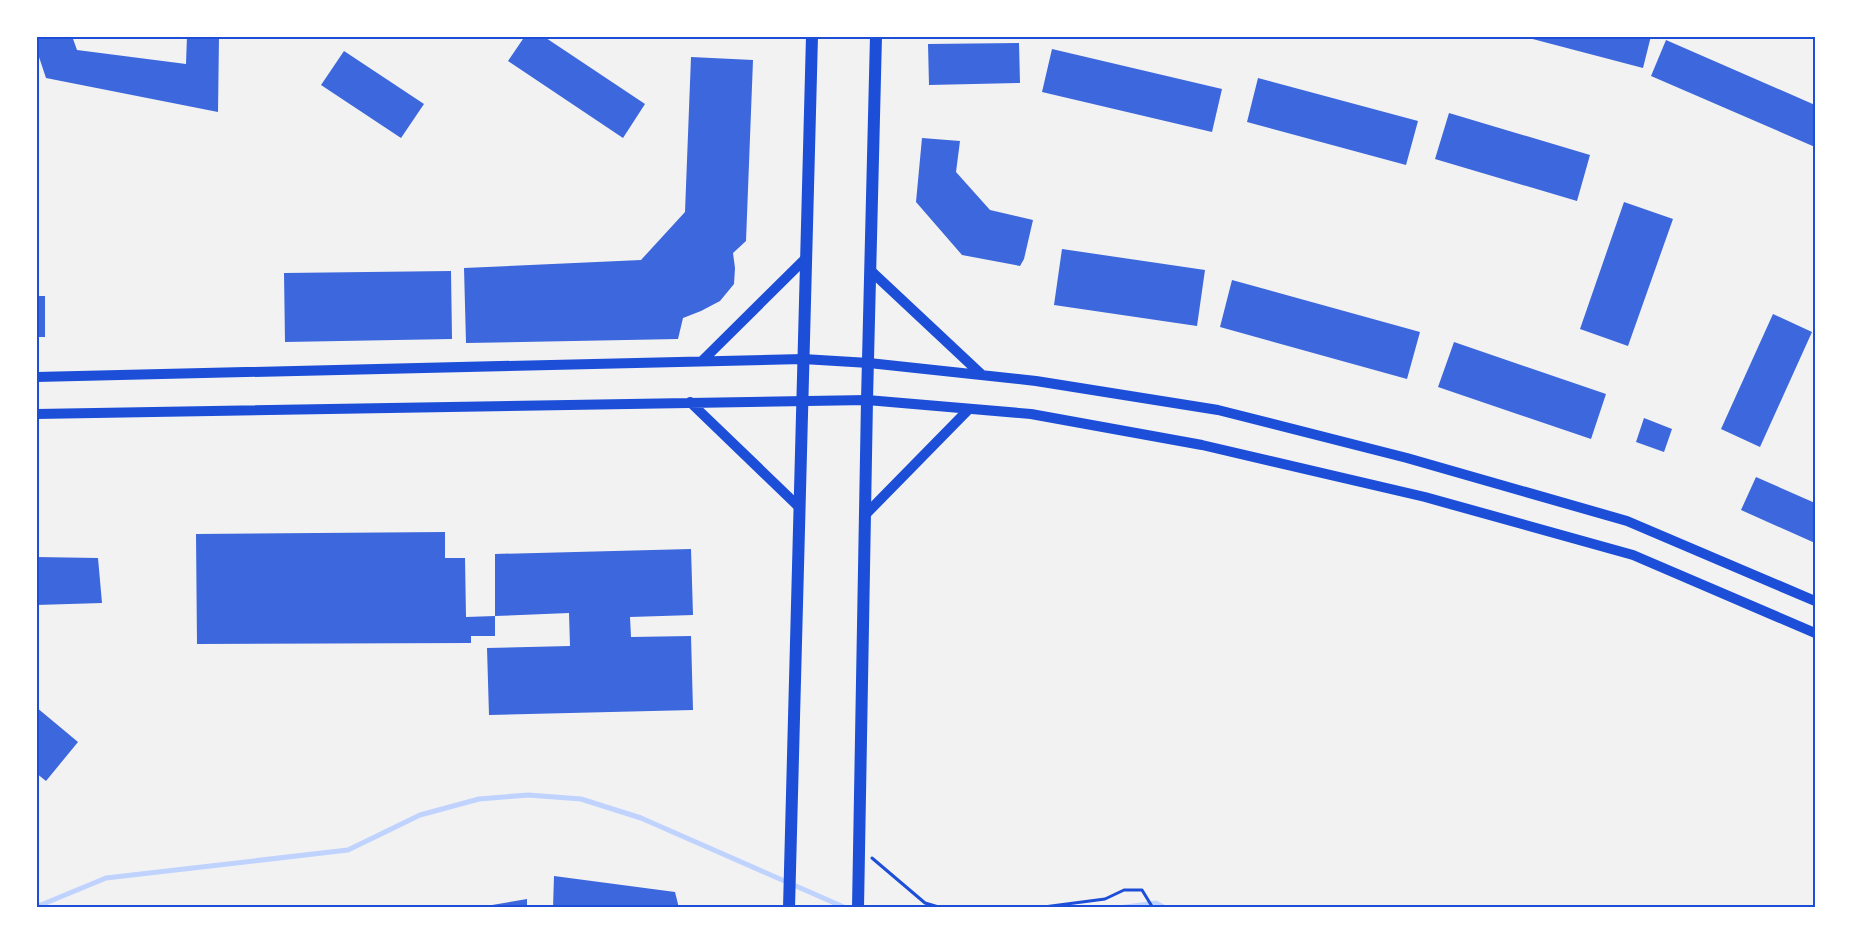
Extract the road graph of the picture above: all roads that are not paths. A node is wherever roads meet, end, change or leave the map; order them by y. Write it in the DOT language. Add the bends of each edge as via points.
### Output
graph roads {
  1 [pos="812,36"];
  2 [pos="876,36"];
  3 [pos="806,258"];
  4 [pos="871,271"];
  5 [pos="803,358"];
  6 [pos="702,361"];
  7 [pos="869,363"];
  8 [pos="982,375"];
  9 [pos="36,377"];
  10 [pos="801,400"];
  11 [pos="867,400"];
  12 [pos="690,402"];
  13 [pos="969,409"];
  14 [pos="36,414"];
  15 [pos="799,508"];
  16 [pos="866,514"];
  17 [pos="1815,601"];
  18 [pos="1815,633"];
  19 [pos="789,908"];
  20 [pos="858,908"];
  1 -- 3 [label="main road"];
  2 -- 4 [label="main road"];
  3 -- 5 [label="main road"];
  3 -- 6 [label="main road"];
  4 -- 7 [label="main road"];
  4 -- 8 [label="main road"];
  5 -- 6 [label="main road"];
  5 -- 7 [label="main road"];
  5 -- 10 [label="main road"];
  6 -- 9 [label="main road"];
  7 -- 8 [label="main road"];
  7 -- 11 [label="main road"];
  8 -- 17 [label="main road" via="1218,410 1407,458 1628,521"];
  10 -- 11 [label="main road"];
  10 -- 12 [label="main road"];
  10 -- 15 [label="main road"];
  11 -- 13 [label="main road"];
  11 -- 16 [label="main road"];
  12 -- 14 [label="main road"];
  12 -- 15 [label="main road"];
  13 -- 16 [label="main road"];
  13 -- 18 [label="main road" via="1031,414 1202,445 1425,497 1633,555"];
  15 -- 19 [label="main road"];
  16 -- 20 [label="main road"];
}
